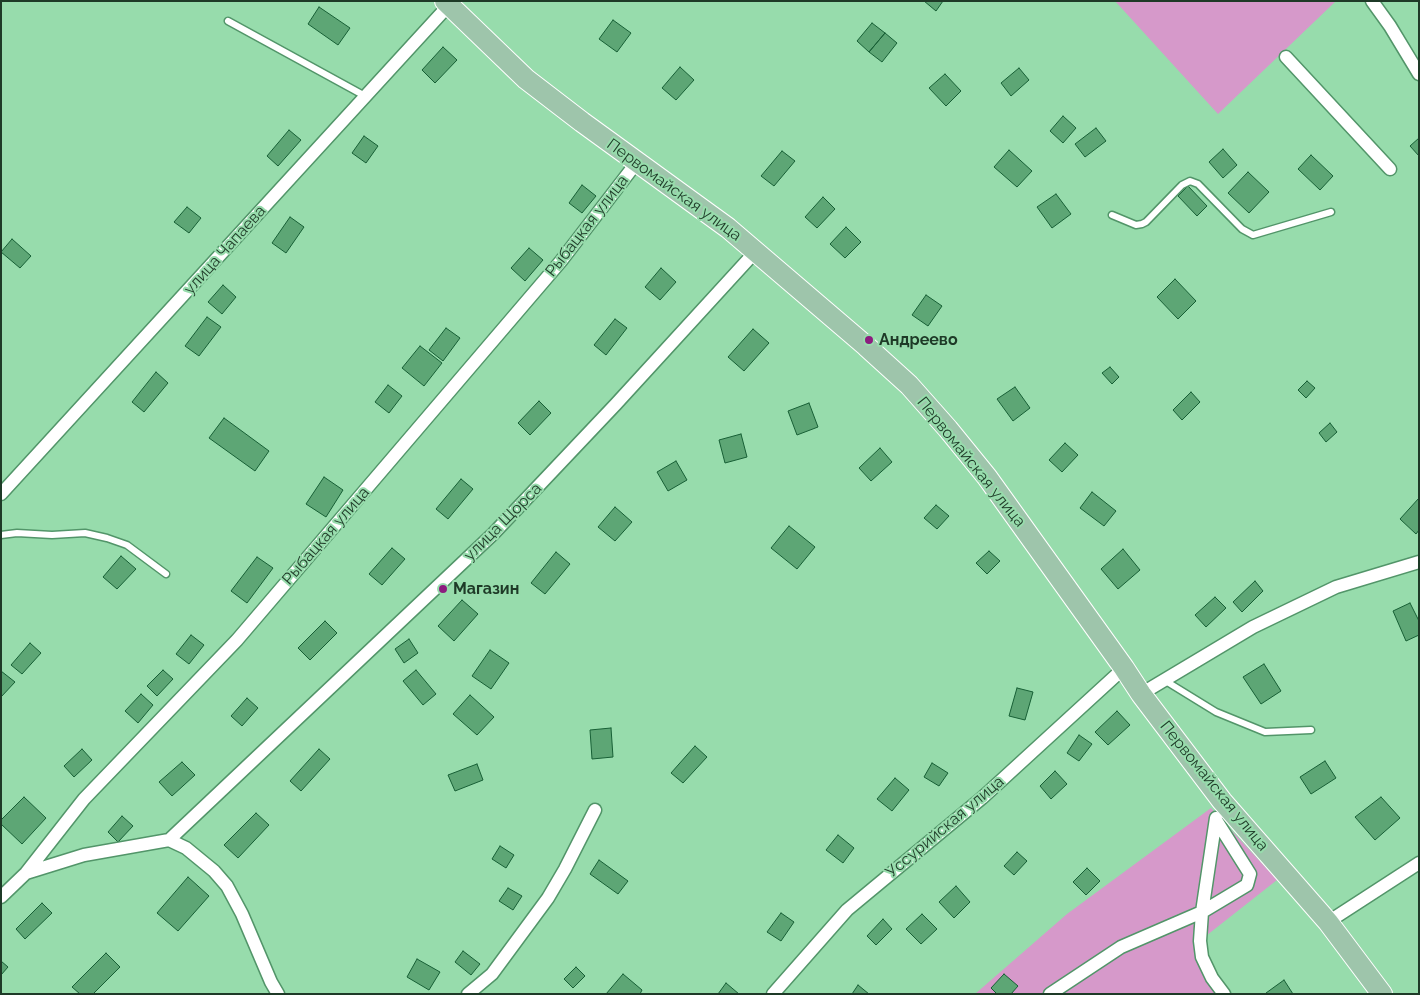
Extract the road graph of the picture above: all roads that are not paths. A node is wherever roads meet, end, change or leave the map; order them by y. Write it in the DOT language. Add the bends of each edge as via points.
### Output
graph roads {
  1 [pos="1372,1"];
  2 [pos="447,3"];
  3 [pos="228,21"];
  4 [pos="1286,58"];
  5 [pos="1419,74"];
  6 [pos="366,96"];
  7 [pos="637,162"];
  8 [pos="1390,169"];
  9 [pos="1331,212"];
  10 [pos="1112,214"];
  11 [pos="756,251"];
  12 [pos="1,494"];
  13 [pos="1,536"];
  14 [pos="1419,562"];
  15 [pos="166,574"];
  16 [pos="1124,668"];
  17 [pos="1163,680"];
  18 [pos="1141,694"];
  19 [pos="1311,730"];
  20 [pos="595,810"];
  21 [pos="1219,810"];
  22 [pos="169,840"];
  23 [pos="1418,862"];
  24 [pos="26,873"];
  25 [pos="1,897"];
  26 [pos="1202,912"];
  27 [pos="1328,922"];
  28 [pos="472,993"];
  29 [pos="278,994"];
  30 [pos="773,994"];
  31 [pos="1050,994"];
  32 [pos="1224,994"];
  33 [pos="1382,994"];
  1 -- 5 [label="street"];
  2 -- 6 [label="street, улица Чапаева"];
  2 -- 7 [label="main road, Первомайская улица" via="526,79"];
  3 -- 6 [label="lane"];
  4 -- 8 [label="street"];
  6 -- 12 [label="street, улица Чапаева"];
  7 -- 11 [label="main road, Первомайская улица"];
  7 -- 24 [label="street, Рыбацкая улица" via="561,261 354,504 237,640 84,799"];
  9 -- 10 [label="lane" via="1253,235 1242,229 1198,184 1190,181 1142,224 1136,225"];
  11 -- 16 [label="main road, Первомайская улица" via="902,379 948,429 987,477"];
  11 -- 22 [label="street, улица Щорса" via="492,534"];
  13 -- 15 [label="lane" via="85,533 107,538 127,545"];
  14 -- 17 [label="street" via="1336,587 1253,627"];
  16 -- 18 [label="main road, Первомайская улица"];
  16 -- 30 [label="street, Уссурийская улица" via="982,798 847,910"];
  17 -- 18 [label="street"];
  17 -- 19 [label="lane" via="1216,712 1265,732"];
  18 -- 21 [label="main road, Первомайская улица"];
  20 -- 28 [label="street" via="548,898 492,974"];
  21 -- 26 [label="street"];
  21 -- 26 [label="street" via="1250,874 1248,885"];
  21 -- 27 [label="main road, Первомайская улица"];
  22 -- 24 [label="street" via="84,855"];
  22 -- 29 [label="street" via="197,855 227,886"];
  23 -- 27 [label="street"];
  24 -- 25 [label="street, Рыбацкая улица"];
  26 -- 31 [label="street" via="1121,947"];
  26 -- 32 [label="street" via="1202,957"];
  27 -- 33 [label="main road, Первомайская улица"];
}
